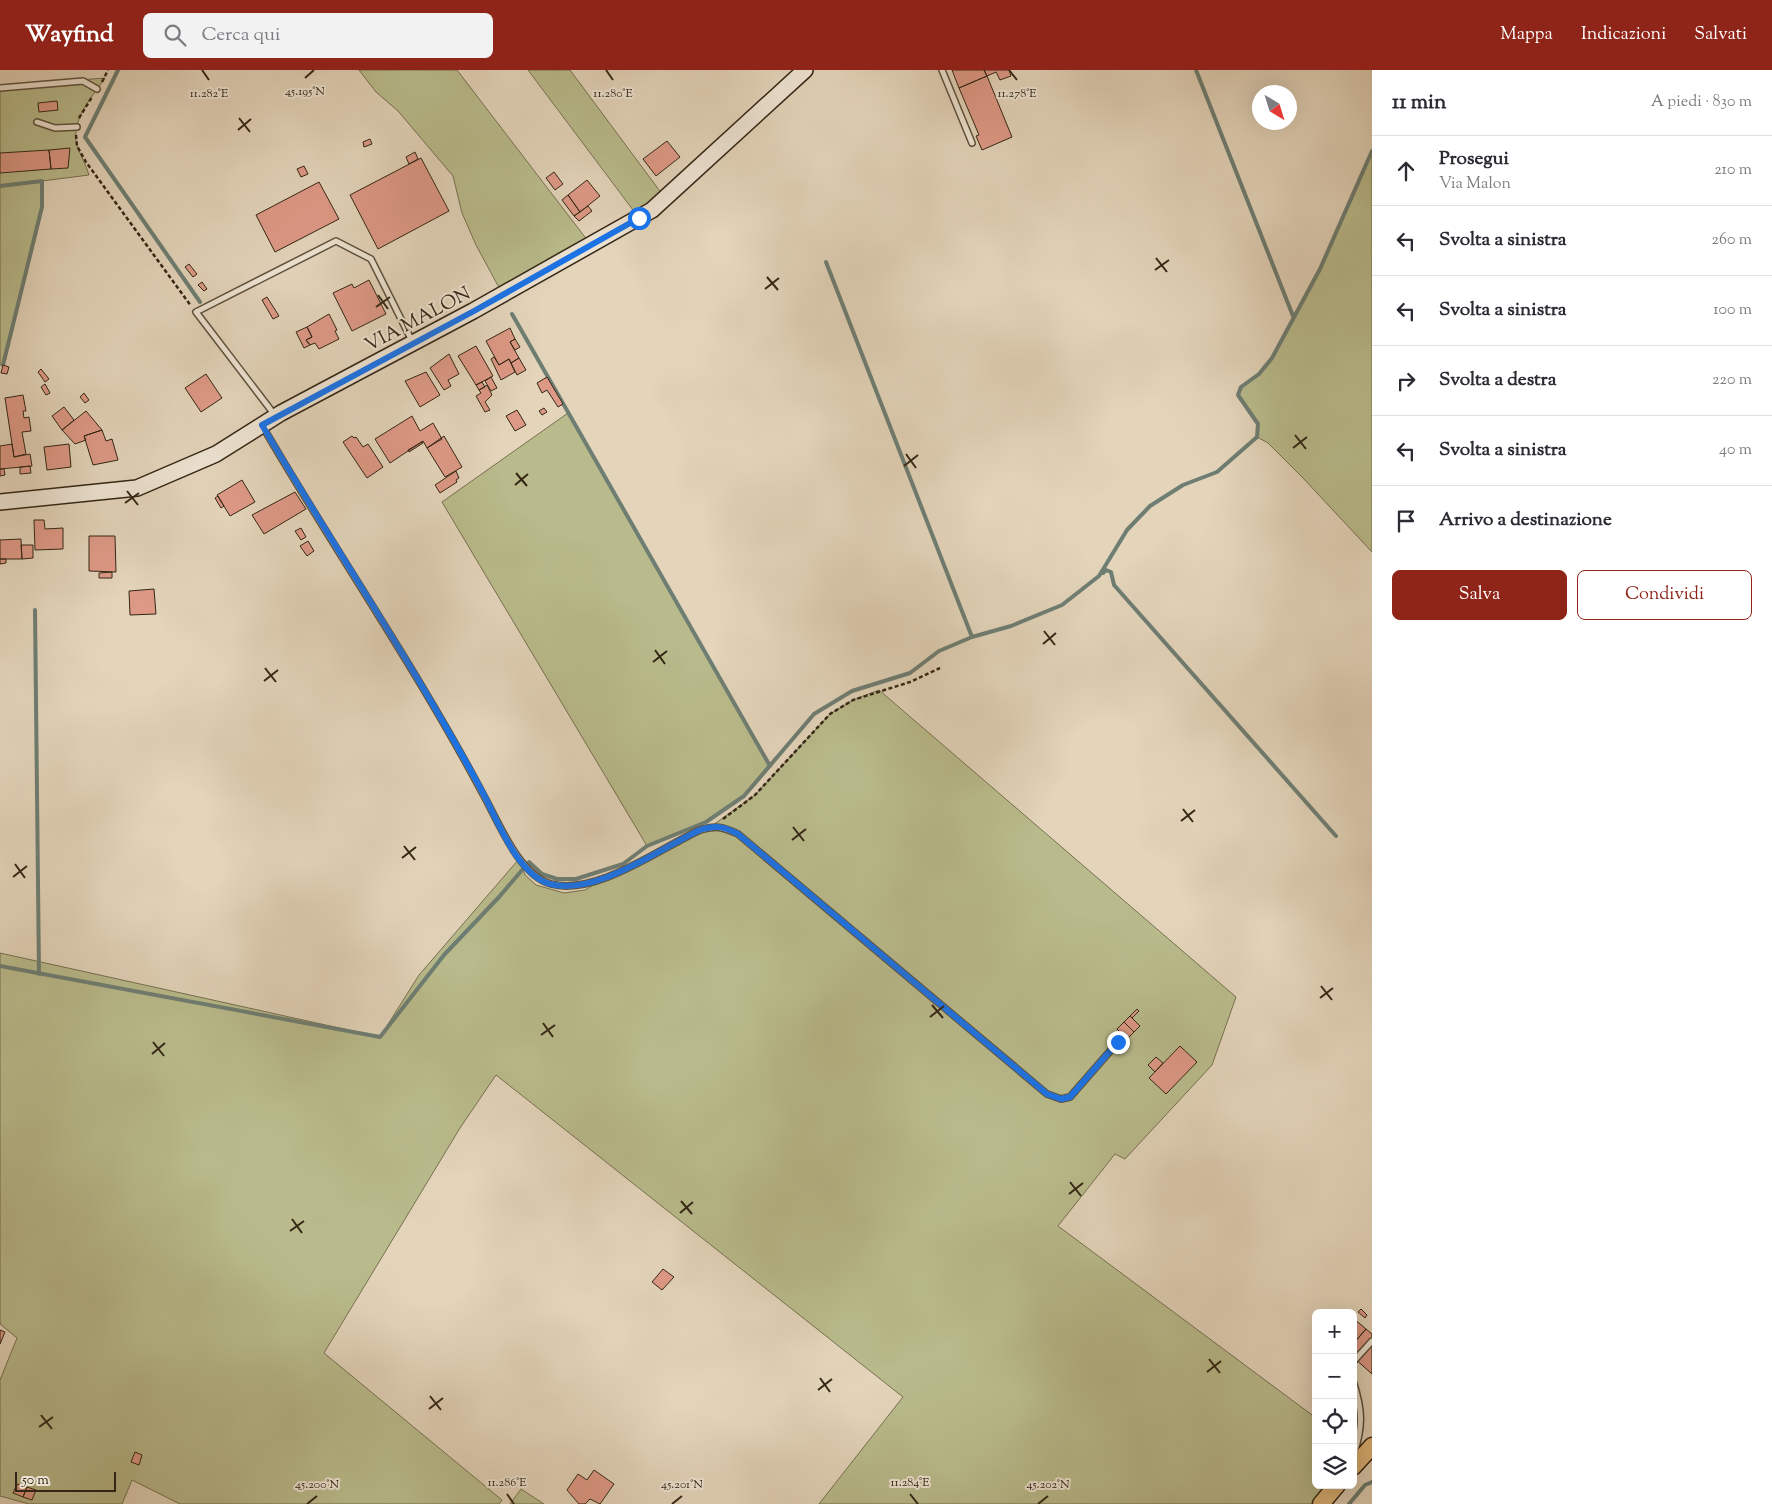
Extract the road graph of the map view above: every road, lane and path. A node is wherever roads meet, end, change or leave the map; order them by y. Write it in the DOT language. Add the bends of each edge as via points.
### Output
graph roads {
  1 [pos="108,70"];
  2 [pos="805,70"];
  3 [pos="942,70"];
  4 [pos="0,88"];
  5 [pos="97,89"];
  6 [pos="37,122"];
  7 [pos="77,128"];
  8 [pos="972,143"];
  9 [pos="196,312"];
  10 [pos="413,343"];
  11 [pos="275,417"];
  12 [pos="262,425"];
  13 [pos="0,502"];
  14 [pos="940,668"];
  15 [pos="713,826"];
  16 [pos="1118,1042"];
  17 [pos="1372,1341"];
  18 [pos="1357,1358"];
  19 [pos="1357,1392"];
  20 [pos="1357,1446"];
  21 [pos="1372,1446"];
  22 [pos="1357,1466"];
  23 [pos="1334,1489"];
  24 [pos="1321,1504"];
  1 -- 5 [label="path"];
  2 -- 10 [label="street, VIA MALON" via="652,210"];
  3 -- 8 [label="lane"];
  4 -- 5 [label="lane" via="83,81"];
  5 -- 7 [label="path"];
  6 -- 7 [label="lane" via="55,128"];
  7 -- 9 [label="path" via="78,146 86,162"];
  9 -- 10 [label="lane" via="336,242 371,259"];
  9 -- 11 [label="lane"];
  10 -- 11 [label="street, VIA MALON"];
  11 -- 12 [label="street, VIA MALON"];
  12 -- 13 [label="street, VIA MALON" via="216,454 137,488"];
  12 -- 15 [label="lane" via="463,754 519,859 531,873 548,883 582,885 605,878 681,838"];
  14 -- 15 [label="path" via="910,682 853,700 830,714 754,795"];
  15 -- 16 [label="lane" via="738,834 1047,1094 1061,1099 1070,1097"];
  17 -- 18 [label="lane"];
  19 -- 20 [label="lane" via="1362,1406 1361,1434"];
  21 -- 22 [label="main road"];
  23 -- 24 [label="main road"];
}
